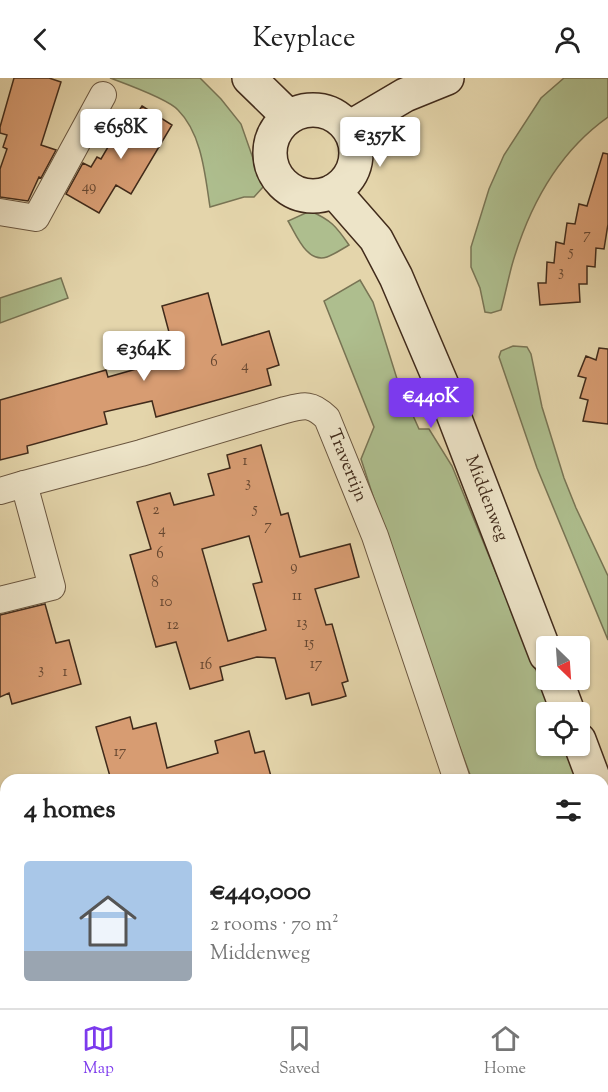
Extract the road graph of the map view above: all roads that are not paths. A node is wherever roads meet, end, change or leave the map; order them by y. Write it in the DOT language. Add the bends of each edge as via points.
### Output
graph roads {
  1 [pos="249,78"];
  2 [pos="447,78"];
  3 [pos="103,95"];
  4 [pos="290,117"];
  5 [pos="348,128"];
  6 [pos="334,192"];
  7 [pos="0,212"];
  8 [pos="12,487"];
  9 [pos="0,600"];
  10 [pos="539,636"];
  11 [pos="585,756"];
  12 [pos="455,774"];
  13 [pos="592,774"];
  1 -- 4 [label="main road"];
  2 -- 5 [label="main road" via="405,95"];
  3 -- 7 [label="street" via="36,218"];
  4 -- 5 [label="main road" via="321,110"];
  4 -- 6 [label="main road" via="272,140 270,155 280,181 305,196"];
  5 -- 6 [label="main road" via="357,150 356,163 344,184"];
  6 -- 10 [label="main road, Middenweg" via="376,239 396,277"];
  8 -- 9 [label="street, Travertijn" via="52,587"];
  8 -- 12 [label="street, Travertijn" via="303,405 316,408 327,418 375,536"];
  11 -- 13 [label="main road"];
}
